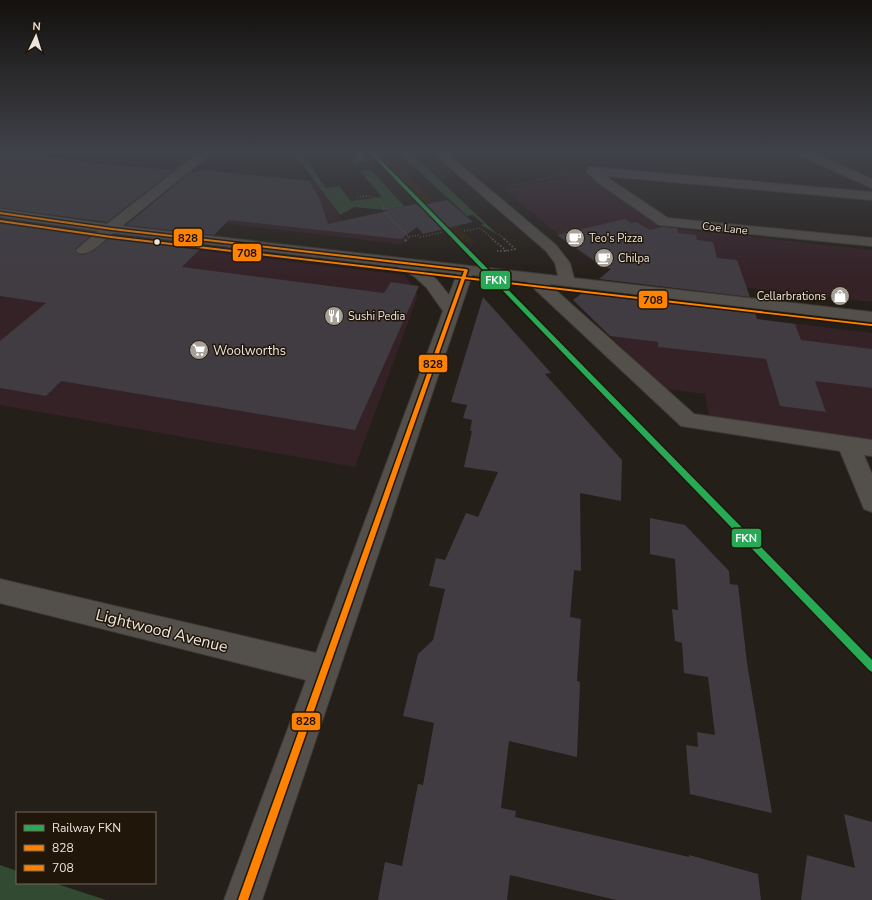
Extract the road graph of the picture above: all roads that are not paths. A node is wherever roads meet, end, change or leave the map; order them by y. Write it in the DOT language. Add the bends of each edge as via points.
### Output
graph roads {
  1 [pos="156,193"];
  2 [pos="486,193"];
  3 [pos="622,193"];
  4 [pos="838,193"];
  5 [pos="872,196"];
  6 [pos="0,213"];
  7 [pos="112,228"];
  8 [pos="872,242"];
  9 [pos="83,250"];
  10 [pos="399,262"];
  11 [pos="466,270"];
  12 [pos="531,277"];
  13 [pos="566,281"];
  14 [pos="451,311"];
  15 [pos="872,317"];
  16 [pos="848,444"];
  17 [pos="872,448"];
  18 [pos="872,502"];
  19 [pos="0,591"];
  20 [pos="324,670"];
  21 [pos="243,900"];
  1 -- 7 [label="street"];
  2 -- 13 [label="street" via="561,259 566,269"];
  3 -- 8 [label="street, Coe Lane" via="664,222"];
  4 -- 5 [label="street, Coe Lane"];
  6 -- 7 [label="street"];
  7 -- 9 [label="street"];
  7 -- 10 [label="street"];
  10 -- 11 [label="street"];
  10 -- 14 [label="street" via="421,273 432,283"];
  11 -- 12 [label="street"];
  11 -- 14 [label="street"];
  12 -- 13 [label="street"];
  12 -- 16 [label="street" via="688,421"];
  13 -- 15 [label="street"];
  14 -- 20 [label="street"];
  16 -- 17 [label="street"];
  16 -- 18 [label="street"];
  19 -- 20 [label="street, Lightwood Avenue"];
  20 -- 21 [label="street"];
}
